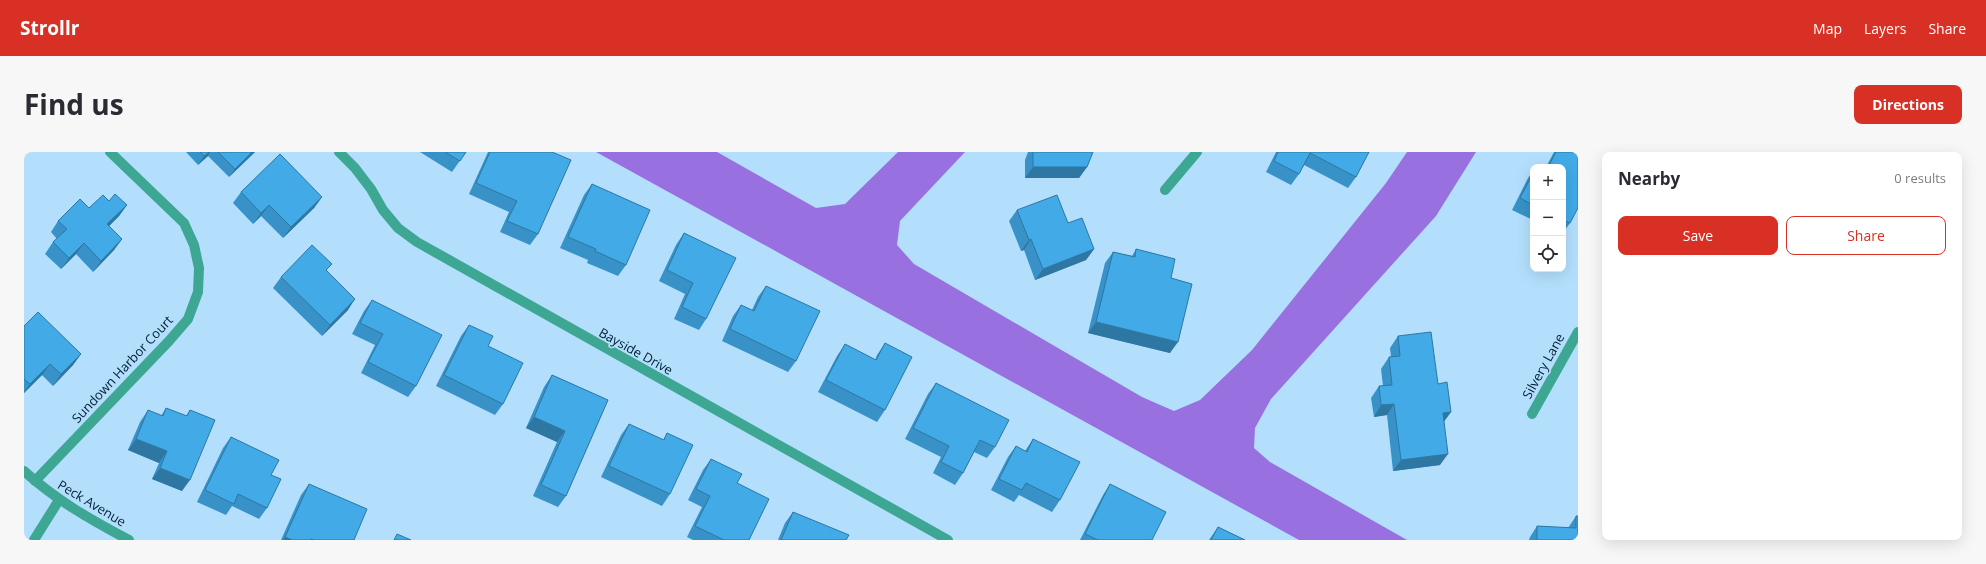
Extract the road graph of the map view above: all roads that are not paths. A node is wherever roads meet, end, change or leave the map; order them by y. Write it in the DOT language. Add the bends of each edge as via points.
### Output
graph roads {
  1 [pos="110,152"];
  2 [pos="339,152"];
  3 [pos="1197,152"];
  4 [pos="1165,190"];
  5 [pos="1578,332"];
  6 [pos="1532,414"];
  7 [pos="24,471"];
  8 [pos="35,481"];
  9 [pos="59,500"];
  10 [pos="34,540"];
  11 [pos="129,540"];
  12 [pos="948,540"];
  1 -- 8 [label="street, Sundown Harbor Court" via="184,223 198,260 198,292 188,319"];
  2 -- 12 [label="street, Bayside Drive" via="355,168 398,228 417,242"];
  3 -- 4 [label="street"];
  5 -- 6 [label="street, Silvery Lane"];
  7 -- 8 [label="street, Peck Avenue"];
  8 -- 9 [label="street, Peck Avenue"];
  9 -- 10 [label="street"];
  9 -- 11 [label="street, Peck Avenue"];
}
